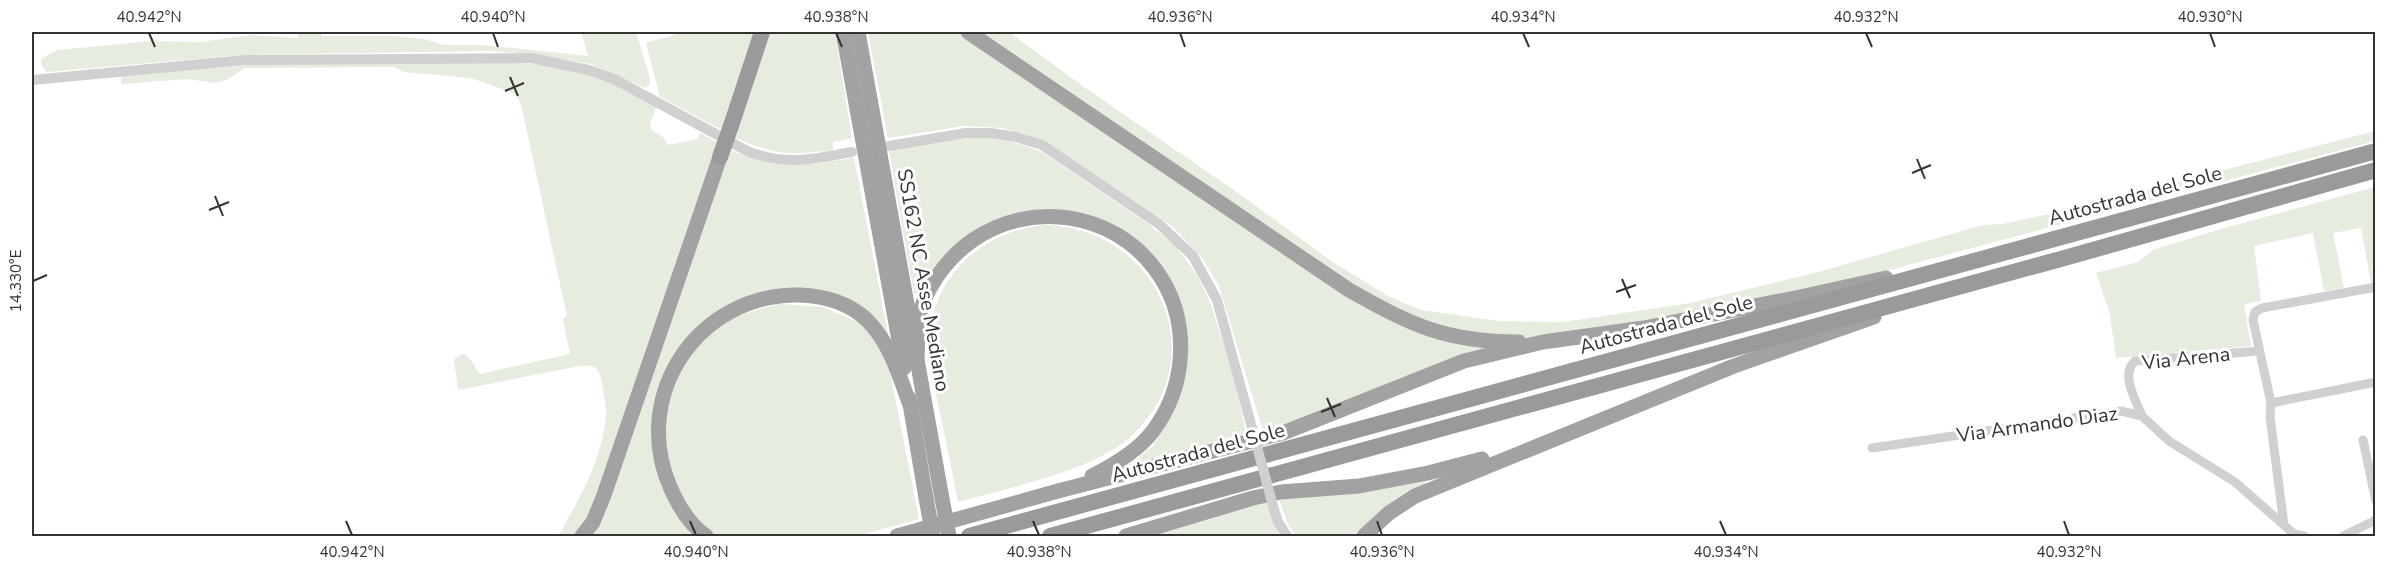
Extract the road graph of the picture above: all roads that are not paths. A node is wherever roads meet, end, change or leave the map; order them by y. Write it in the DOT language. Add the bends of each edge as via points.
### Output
graph roads {
  1 [pos="762,32"];
  2 [pos="843,32"];
  3 [pos="858,32"];
  4 [pos="968,32"];
  5 [pos="34,79"];
  6 [pos="889,146"];
  7 [pos="2376,151"];
  8 [pos="852,152"];
  9 [pos="720,157"];
  10 [pos="2376,170"];
  11 [pos="2061,237"];
  12 [pos="1978,282"];
  13 [pos="2376,287"];
  14 [pos="1543,342"];
  15 [pos="2259,351"];
  16 [pos="917,357"];
  17 [pos="2376,382"];
  18 [pos="2271,403"];
  19 [pos="910,405"];
  20 [pos="2142,416"];
  21 [pos="2362,440"];
  22 [pos="1534,446"];
  23 [pos="1872,448"];
  24 [pos="1058,491"];
  25 [pos="2376,501"];
  26 [pos="2376,520"];
  27 [pos="2284,525"];
  28 [pos="2298,536"];
  29 [pos="582,537"];
  30 [pos="706,537"];
  31 [pos="897,537"];
  32 [pos="933,537"];
  33 [pos="949,537"];
  34 [pos="969,537"];
  35 [pos="1050,537"];
  36 [pos="1126,537"];
  37 [pos="1287,537"];
  38 [pos="1364,537"];
  39 [pos="2343,537"];
  1 -- 9 [label="highway, bridge"];
  2 -- 19 [label="highway, SS162 NC Asse Mediano"];
  3 -- 16 [label="highway, SS162 NC Asse Mediano"];
  4 -- 14 [label="highway" via="1349,290 1398,318 1440,334 1484,342"];
  5 -- 8 [label="street" via="245,60 531,58 614,78 749,152 771,159 794,162"];
  6 -- 37 [label="street, bridge" via="966,133 991,133 1042,145 1159,224 1193,255 1213,293 1273,506"];
  7 -- 11 [label="highway, Autostrada del Sole"];
  9 -- 29 [label="highway" via="604,495"];
  10 -- 12 [label="highway, Autostrada del Sole"];
  11 -- 14 [label="highway" via="1800,297 1644,328"];
  11 -- 34 [label="highway, Autostrada del Sole"];
  12 -- 22 [label="highway" via="1734,366"];
  12 -- 35 [label="highway, Autostrada del Sole"];
  13 -- 15 [label="street, Via Arena" via="2262,308 2255,312 2253,320"];
  14 -- 24 [label="highway" via="1464,361 1283,433"];
  15 -- 18 [label="street, Via Arena"];
  15 -- 20 [label="street, Via Arena" via="2135,361 2128,378"];
  16 -- 24 [label="highway" via="918,323 924,301 944,266 962,247 987,230 1044,215 1069,217 1101,226 1129,242 1155,269 1171,297 1181,333 1176,389 1165,413 1133,452"];
  16 -- 33 [label="highway, SS162 NC Asse Mediano, bridge"];
  17 -- 18 [label="street"];
  18 -- 27 [label="street, Via Arena"];
  19 -- 30 [label="highway" via="890,350 866,320 839,302 813,295 786,295 759,299 730,312 708,327 675,366 663,389 659,417 663,473 675,499"];
  19 -- 32 [label="highway, SS162 NC Asse Mediano, bridge"];
  20 -- 23 [label="street, Via Armando Diaz" via="2121,411"];
  20 -- 27 [label="street, Via Armando Diaz" via="2169,441 2235,482"];
  21 -- 25 [label="street"];
  22 -- 36 [label="highway" via="1359,486 1253,498"];
  22 -- 38 [label="highway" via="1415,496 1389,513"];
  24 -- 31 [label="highway"];
  26 -- 39 [label="street"];
  27 -- 28 [label="street, Via Armando Diaz"];
}
